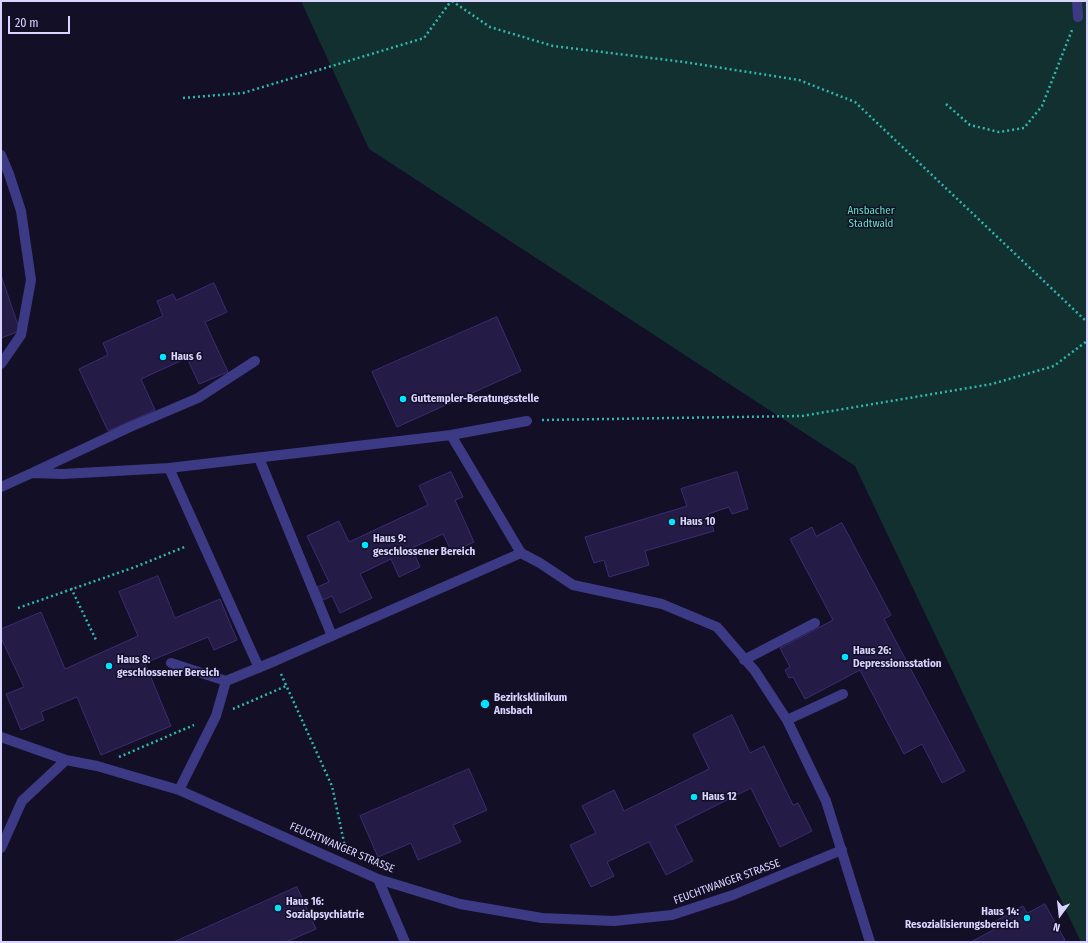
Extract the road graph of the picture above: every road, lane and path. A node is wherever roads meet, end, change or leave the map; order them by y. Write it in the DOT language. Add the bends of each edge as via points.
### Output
graph roads {
  1 [pos="451,1"];
  2 [pos="1077,1"];
  3 [pos="1078,16"];
  4 [pos="183,98"];
  5 [pos="946,104"];
  6 [pos="1,155"];
  7 [pos="1087,322"];
  8 [pos="1087,341"];
  9 [pos="255,361"];
  10 [pos="1,364"];
  11 [pos="527,420"];
  12 [pos="451,435"];
  13 [pos="259,458"];
  14 [pos="170,468"];
  15 [pos="32,473"];
  16 [pos="1,487"];
  17 [pos="202,540"];
  18 [pos="521,554"];
  19 [pos="71,588"];
  20 [pos="18,608"];
  21 [pos="815,623"];
  22 [pos="332,636"];
  23 [pos="97,642"];
  24 [pos="744,660"];
  25 [pos="275,661"];
  26 [pos="171,662"];
  27 [pos="259,668"];
  28 [pos="226,681"];
  29 [pos="843,694"];
  30 [pos="787,720"];
  31 [pos="1,737"];
  32 [pos="66,760"];
  33 [pos="179,790"];
  34 [pos="1,848"];
  35 [pos="842,850"];
  36 [pos="348,865"];
  37 [pos="378,879"];
  38 [pos="405,942"];
  39 [pos="870,942"];
  1 -- 4 [label="path" via="424,38 242,93"];
  1 -- 7 [label="path" via="490,27 553,46 684,62 799,80 855,102"];
  2 -- 3 [label="lane"];
  3 -- 5 [label="path" via="1042,106 1024,128 999,132 970,125"];
  6 -- 10 [label="lane" via="20,211 31,280 20,335"];
  8 -- 11 [label="path" via="1054,366 992,384 802,416"];
  9 -- 15 [label="lane" via="198,398"];
  11 -- 12 [label="lane"];
  12 -- 13 [label="lane"];
  12 -- 18 [label="lane"];
  13 -- 14 [label="lane"];
  13 -- 22 [label="lane"];
  14 -- 15 [label="lane" via="63,474"];
  14 -- 17 [label="lane"];
  15 -- 16 [label="lane"];
  17 -- 19 [label="path" via="135,567"];
  17 -- 27 [label="lane"];
  18 -- 22 [label="lane"];
  18 -- 24 [label="lane" via="573,585 662,604 716,627"];
  19 -- 20 [label="path"];
  19 -- 23 [label="path"];
  21 -- 24 [label="lane"];
  22 -- 25 [label="lane"];
  24 -- 30 [label="lane" via="755,671"];
  25 -- 27 [label="lane"];
  25 -- 36 [label="path" via="332,786"];
  26 -- 28 [label="lane"];
  27 -- 28 [label="lane"];
  28 -- 33 [label="lane" via="216,716"];
  29 -- 30 [label="lane"];
  30 -- 35 [label="lane" via="826,801"];
  31 -- 32 [label="lane, FEUCHTWANGER STRASSE"];
  32 -- 33 [label="lane, FEUCHTWANGER STRASSE" via="97,766"];
  32 -- 34 [label="lane" via="22,801"];
  33 -- 36 [label="lane, FEUCHTWANGER STRASSE"];
  35 -- 37 [label="lane, FEUCHTWANGER STRASSE" via="733,895 672,915 614,921 542,918 460,904"];
  35 -- 39 [label="lane"];
  36 -- 37 [label="lane, FEUCHTWANGER STRASSE"];
  37 -- 38 [label="lane"];
}
